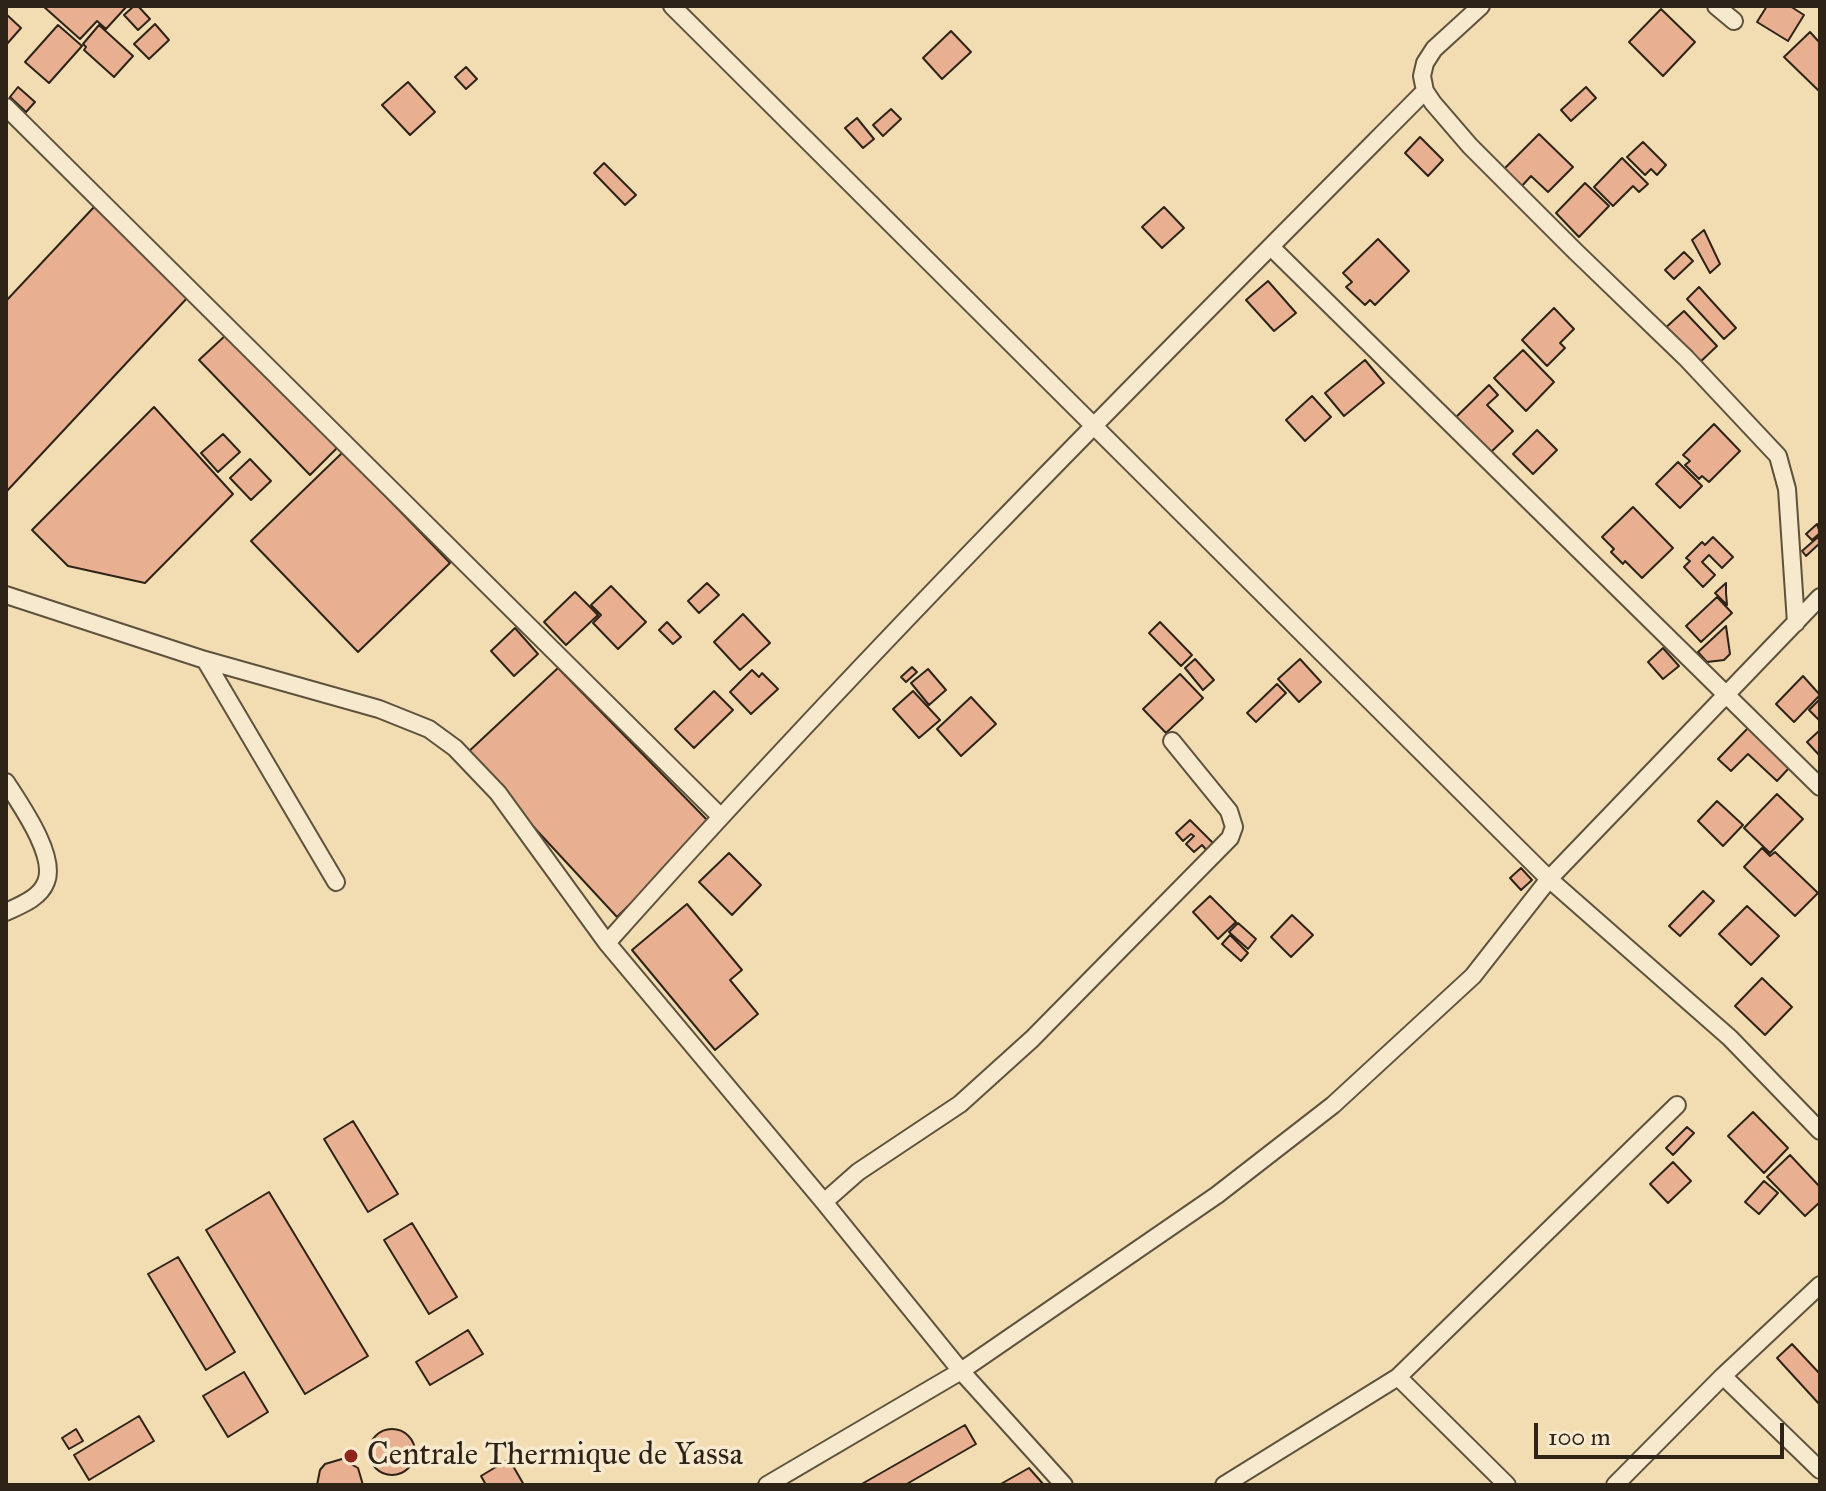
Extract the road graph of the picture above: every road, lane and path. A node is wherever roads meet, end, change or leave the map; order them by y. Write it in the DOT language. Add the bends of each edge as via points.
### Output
graph roads {
  1 [pos="1481,6"];
  2 [pos="1716,6"];
  3 [pos="680,9"];
  4 [pos="1734,21"];
  5 [pos="1425,91"];
  6 [pos="6,107"];
  7 [pos="1271,247"];
  8 [pos="1094,425"];
  9 [pos="6,595"];
  10 [pos="1820,597"];
  11 [pos="1796,623"];
  12 [pos="205,660"];
  13 [pos="1727,694"];
  14 [pos="1172,741"];
  15 [pos="6,782"];
  16 [pos="1820,787"];
  17 [pos="720,816"];
  18 [pos="1549,879"];
  19 [pos="336,882"];
  20 [pos="6,912"];
  21 [pos="607,943"];
  22 [pos="1677,1105"];
  23 [pos="1820,1131"];
  24 [pos="824,1202"];
  25 [pos="1820,1285"];
  26 [pos="961,1371"];
  27 [pos="1723,1376"];
  28 [pos="1398,1377"];
  29 [pos="1820,1470"];
  30 [pos="767,1485"];
  31 [pos="1064,1485"];
  32 [pos="1224,1485"];
  33 [pos="1507,1485"];
  34 [pos="1615,1485"];
  1 -- 5 [label="street" via="1434,49 1422,76"];
  2 -- 4 [label="street"];
  3 -- 8 [label="street"];
  5 -- 7 [label="street"];
  5 -- 11 [label="street" via="1470,146 1778,456 1787,489"];
  6 -- 17 [label="street"];
  7 -- 8 [label="street"];
  7 -- 13 [label="street"];
  8 -- 17 [label="street"];
  8 -- 18 [label="street"];
  9 -- 12 [label="street"];
  10 -- 11 [label="street"];
  11 -- 13 [label="street"];
  12 -- 19 [label="street"];
  12 -- 21 [label="street" via="379,709 429,729 498,793"];
  13 -- 16 [label="street"];
  13 -- 18 [label="street"];
  14 -- 24 [label="street" via="1229,811 1234,827 1230,838 1032,1039 960,1104 867,1165"];
  15 -- 20 [label="street" via="48,861 47,881 33,899"];
  17 -- 21 [label="street"];
  18 -- 23 [label="street" via="1730,1038"];
  18 -- 26 [label="street" via="1473,976 1333,1105 1217,1195"];
  21 -- 24 [label="street"];
  22 -- 28 [label="street"];
  24 -- 26 [label="street"];
  25 -- 27 [label="street"];
  26 -- 30 [label="street"];
  26 -- 31 [label="street"];
  27 -- 29 [label="street"];
  27 -- 34 [label="street"];
  28 -- 32 [label="street"];
  28 -- 33 [label="street"];
}
